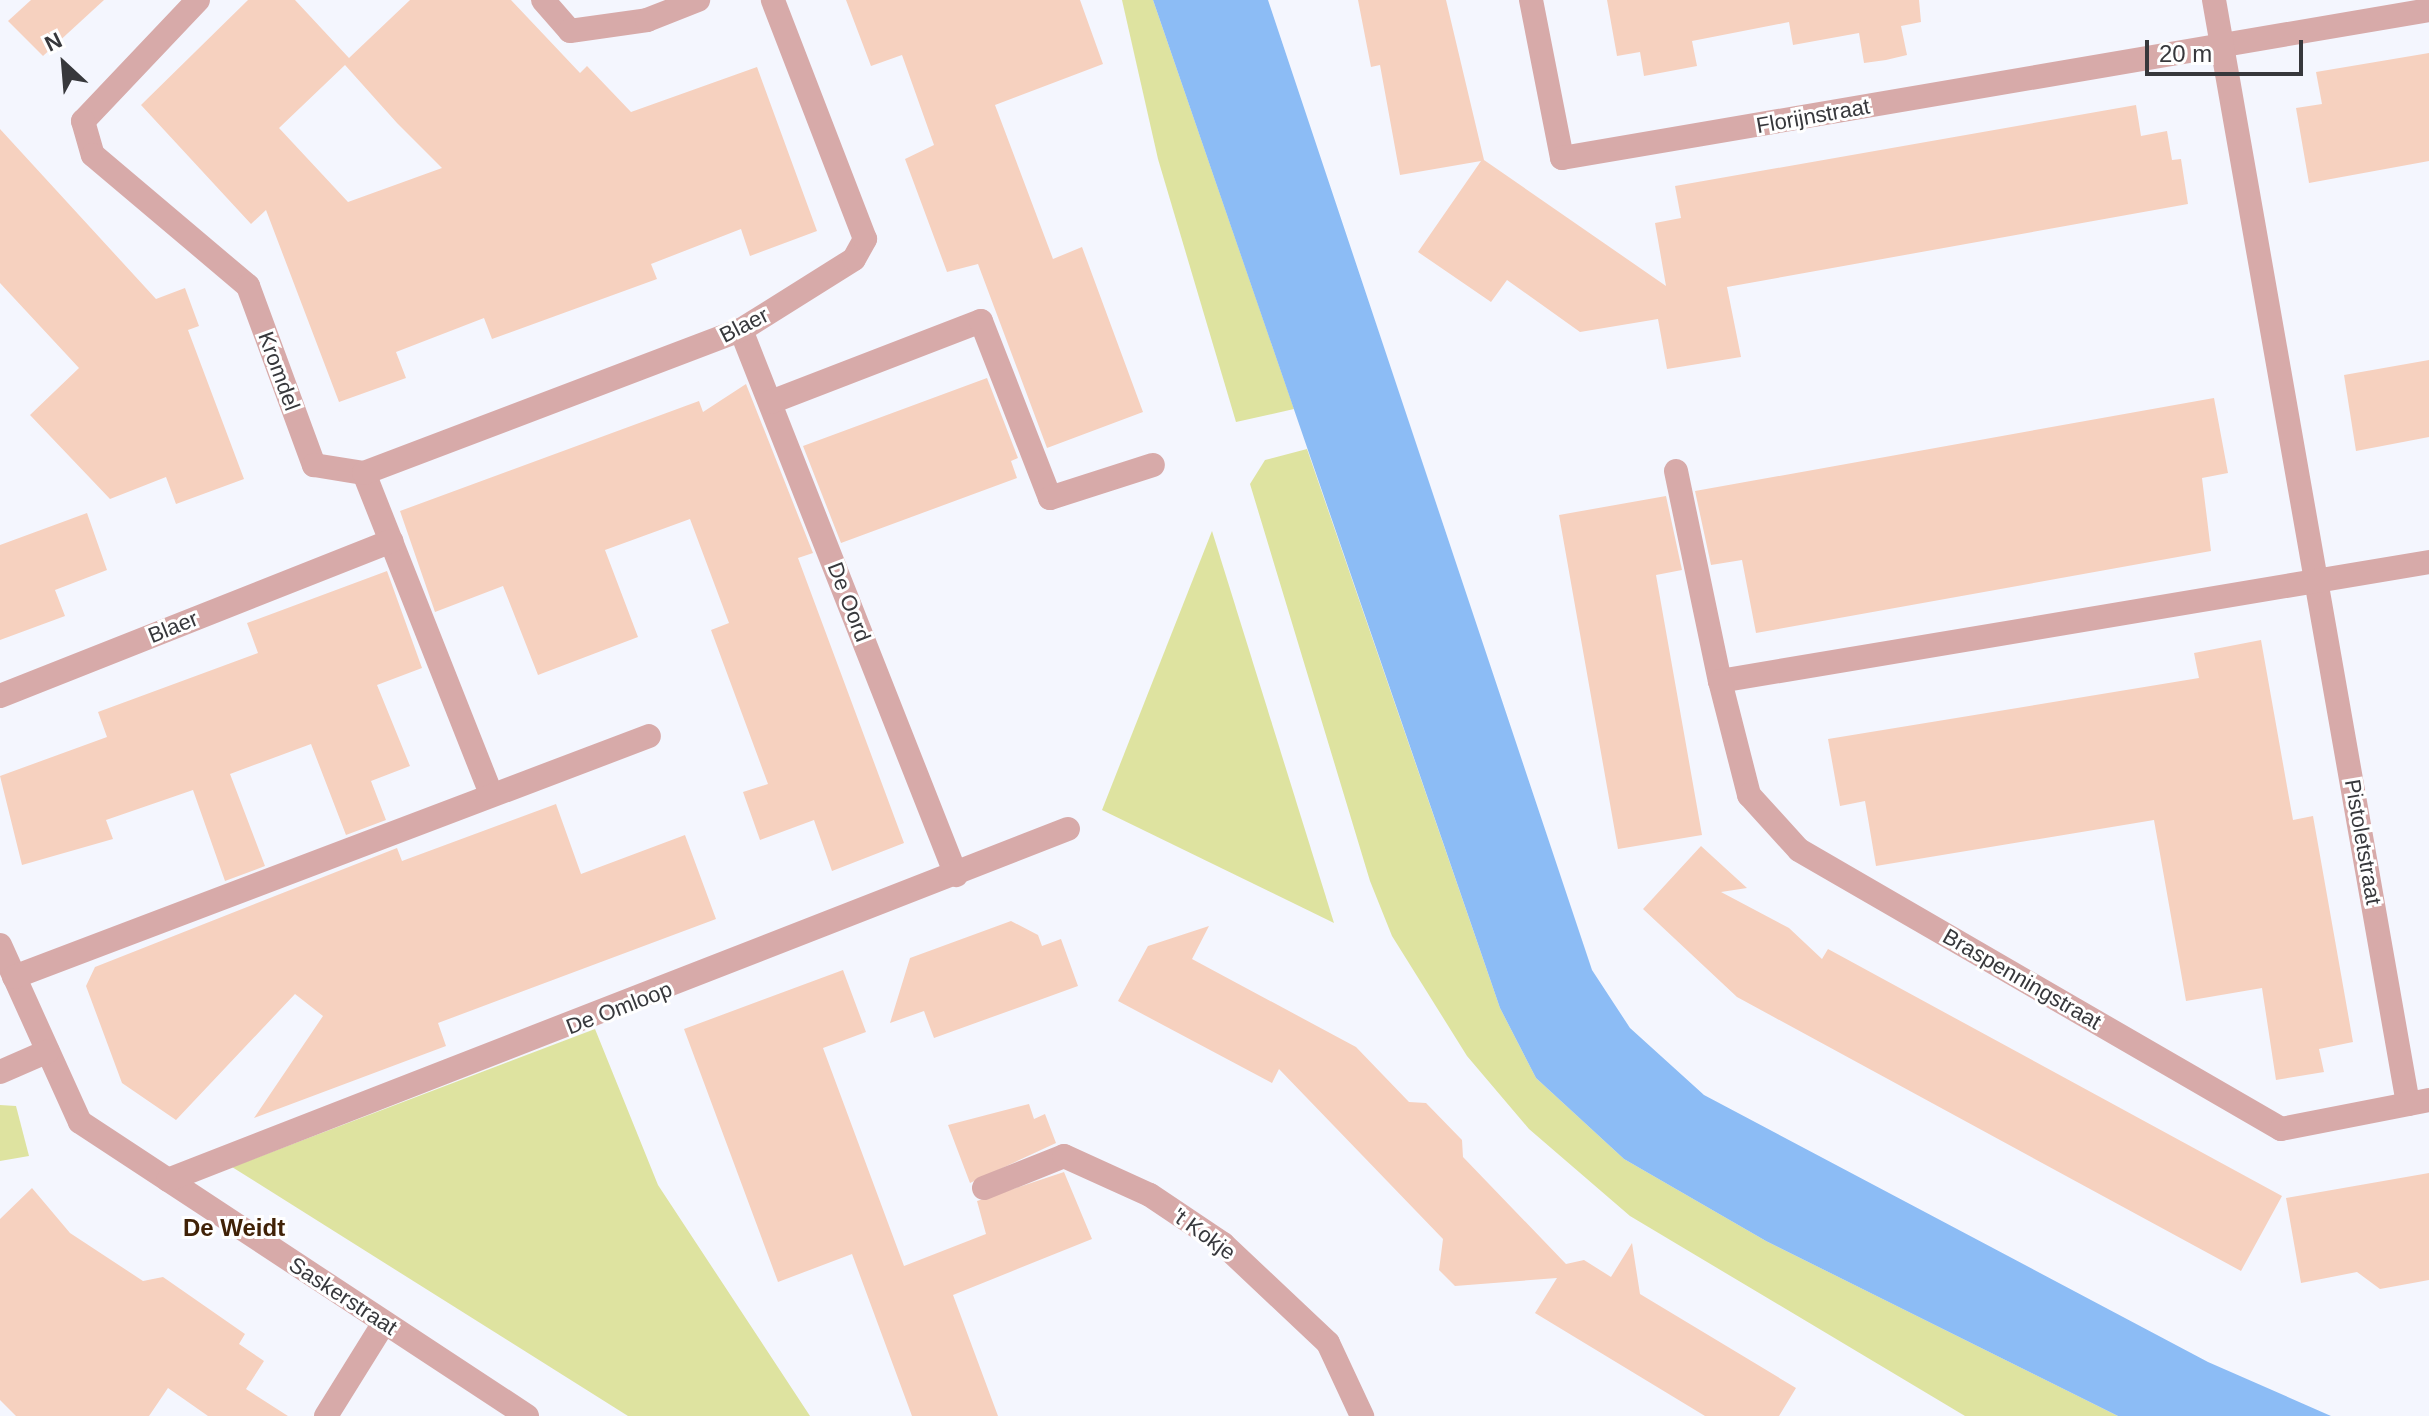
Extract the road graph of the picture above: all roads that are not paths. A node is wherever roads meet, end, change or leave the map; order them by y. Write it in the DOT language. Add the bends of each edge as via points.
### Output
graph roads {
  1 [pos="198,0"];
  2 [pos="543,0"];
  3 [pos="698,0"];
  4 [pos="773,0"];
  5 [pos="1531,0"];
  6 [pos="2214,0"];
  7 [pos="2429,10"];
  8 [pos="2222,47"];
  9 [pos="741,330"];
  10 [pos="771,402"];
  11 [pos="1153,465"];
  12 [pos="1676,471"];
  13 [pos="364,473"];
  14 [pos="391,541"];
  15 [pos="2429,562"];
  16 [pos="2318,581"];
  17 [pos="1720,681"];
  18 [pos="0,696"];
  19 [pos="649,736"];
  20 [pos="491,793"];
  21 [pos="1068,829"];
  22 [pos="956,875"];
  23 [pos="0,945"];
  24 [pos="14,977"];
  25 [pos="48,1051"];
  26 [pos="0,1072"];
  27 [pos="2419,1102"];
  28 [pos="168,1180"];
  29 [pos="984,1188"];
  30 [pos="384,1323"];
  31 [pos="326,1416"];
  32 [pos="527,1416"];
  33 [pos="1362,1416"];
  1 -- 13 [label="street, Kromdel" via="83,121 93,155 248,286 314,465"];
  2 -- 3 [label="street" via="570,31 647,20"];
  4 -- 9 [label="street, Blaer" via="865,239 854,259"];
  5 -- 8 [label="street, Florijnstraat" via="1562,158"];
  6 -- 8 [label="street"];
  7 -- 8 [label="street, Florijnstraat"];
  8 -- 16 [label="street"];
  9 -- 10 [label="street, De Oord"];
  9 -- 13 [label="street, Blaer"];
  10 -- 11 [label="street" via="981,321 1050,498"];
  10 -- 22 [label="street, De Oord"];
  12 -- 17 [label="street, Braspenningstraat"];
  13 -- 14 [label="street"];
  14 -- 18 [label="street, Blaer"];
  14 -- 20 [label="street"];
  15 -- 16 [label="street"];
  16 -- 17 [label="street"];
  16 -- 27 [label="street, Pistoletstraat"];
  17 -- 27 [label="street, Braspenningstraat" via="1749,795 1799,850 2281,1129"];
  19 -- 20 [label="street"];
  20 -- 24 [label="street"];
  21 -- 22 [label="street, De Omloop"];
  22 -- 28 [label="street, De Omloop"];
  23 -- 24 [label="street, Saskerstraat"];
  24 -- 25 [label="street, Saskerstraat"];
  25 -- 26 [label="street"];
  25 -- 28 [label="street, Saskerstraat" via="80,1122"];
  28 -- 30 [label="street, Saskerstraat"];
  29 -- 33 [label="street, 't Kokje" via="1064,1156 1150,1195 1223,1244 1328,1343"];
  30 -- 31 [label="street"];
  30 -- 32 [label="street, Saskerstraat"];
}
